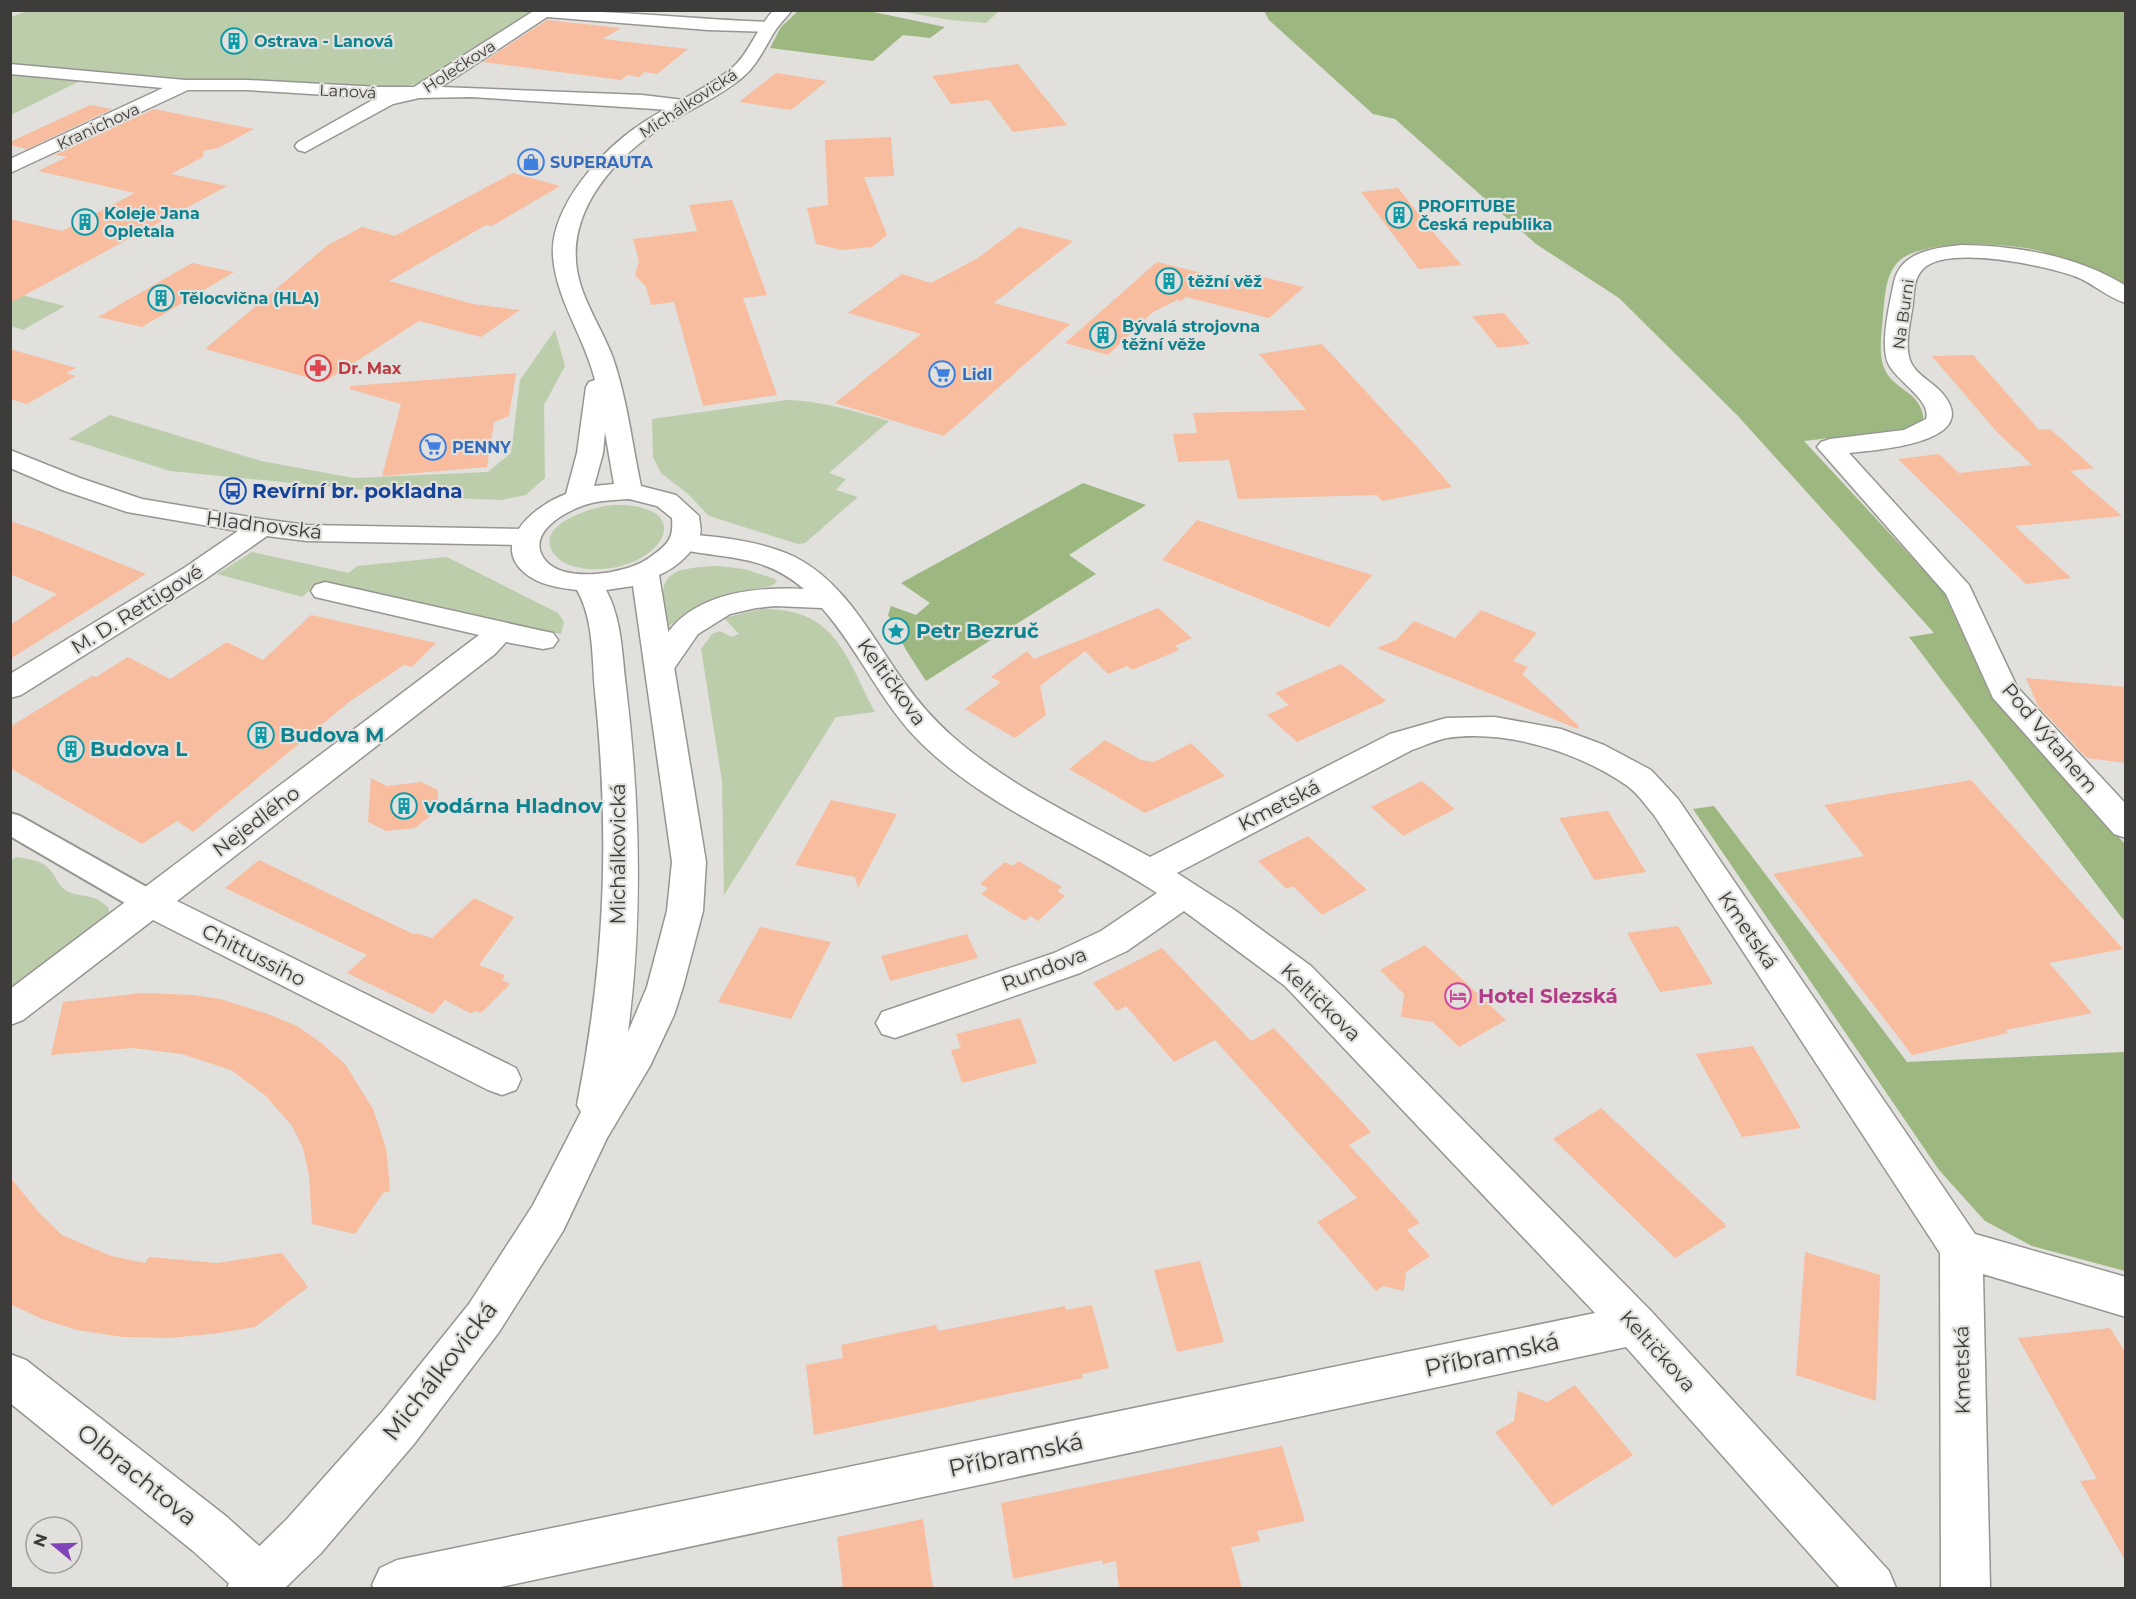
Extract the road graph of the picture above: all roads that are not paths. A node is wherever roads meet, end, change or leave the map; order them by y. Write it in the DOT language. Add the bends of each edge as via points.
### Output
graph roads {
  1 [pos="784,10"];
  2 [pos="546,11"];
  3 [pos="768,27"];
  4 [pos="10,69"];
  5 [pos="185,85"];
  6 [pos="417,93"];
  7 [pos="685,105"];
  8 [pos="305,146"];
  9 [pos="10,167"];
  10 [pos="2126,296"];
  11 [pos="601,358"];
  12 [pos="1830,447"];
  13 [pos="10,458"];
  14 [pos="629,491"];
  15 [pos="578,498"];
  16 [pos="262,527"];
  17 [pos="527,537"];
  18 [pos="684,542"];
  19 [pos="645,573"];
  20 [pos="588,584"];
  21 [pos="325,591"];
  22 [pos="831,600"];
  23 [pos="500,631"];
  24 [pos="543,640"];
  25 [pos="662,681"];
  26 [pos="10,688"];
  27 [pos="10,823"];
  28 [pos="2126,825"];
  29 [pos="1149,872"];
  30 [pos="1182,894"];
  31 [pos="148,902"];
  32 [pos="10,1010"];
  33 [pos="895,1023"];
  34 [pos="502,1080"];
  35 [pos="592,1128"];
  36 [pos="1961,1250"];
  37 [pos="2126,1296"];
  38 [pos="1635,1325"];
  39 [pos="10,1375"];
  40 [pos="256,1584"];
  41 [pos="397,1585"];
  42 [pos="1872,1588"];
  43 [pos="1966,1588"];
  1 -- 3 [label="street, Michálkovická"];
  2 -- 3 [label="street" via="708,26"];
  2 -- 6 [label="street, Holečkova"];
  3 -- 7 [label="street, Michálkovická" via="740,70"];
  4 -- 5 [label="street, Lanová"];
  5 -- 6 [label="street, Lanová"];
  5 -- 9 [label="street, Kranichova"];
  6 -- 7 [label="street, Lanová" via="471,92"];
  6 -- 8 [label="street, Holečkova" via="387,100"];
  7 -- 11 [label="street, Michálkovická" via="623,149 590,184 570,220 563,255 566,276"];
  10 -- 12 [label="street, Na Burni" via="2086,273 2045,259 2001,252 1934,255 1915,263 1906,275 1897,356 1905,373 1935,400 1940,419 1935,428 1920,434"];
  11 -- 14 [label="street, Michálkovická"];
  11 -- 15 [label="street, Michálkovická" via="590,453"];
  12 -- 28 [label="street, Pod Výtahem" via="1959,591 2004,691"];
  13 -- 16 [label="street, Hladnovská" via="137,506"];
  14 -- 15 [label="street"];
  14 -- 18 [label="street" via="656,496 677,507 688,529"];
  15 -- 17 [label="street" via="550,511"];
  16 -- 17 [label="street, Hladnovská" via="307,533"];
  16 -- 26 [label="street, M. D. Rettigové"];
  17 -- 20 [label="street" via="526,550 538,570"];
  18 -- 19 [label="street" via="670,559"];
  18 -- 22 [label="street, Keltičkova" via="734,548 781,562 808,578"];
  19 -- 20 [label="street"];
  19 -- 25 [label="street, Michálkovická"];
  20 -- 35 [label="street, Michálkovická" via="603,618 622,853 616,967 605,1062"];
  21 -- 23 [label="street"];
  22 -- 25 [label="street" via="764,598 719,609 686,629"];
  22 -- 29 [label="street, Keltičkova" via="852,625 899,698 932,735 992,782"];
  23 -- 24 [label="street"];
  23 -- 31 [label="street, Nejedlého"];
  25 -- 35 [label="street, Michálkovická" via="688,862 685,911 655,1015"];
  27 -- 31 [label="street, Chittussiho"];
  29 -- 30 [label="street, Keltičkova"];
  29 -- 36 [label="street, Kmetská" via="1401,742 1446,728 1495,727 1550,736 1593,753 1639,778 1666,807"];
  30 -- 33 [label="street, Rundova" via="1105,946"];
  30 -- 38 [label="street, Keltičkova" via="1298,976"];
  31 -- 32 [label="street, Nejedlého"];
  31 -- 34 [label="street, Chittussiho"];
  35 -- 40 [label="street, Michálkovická" via="548,1218 484,1318 398,1428 304,1536"];
  36 -- 37 [label="street"];
  36 -- 43 [label="street, Kmetská"];
  38 -- 41 [label="street, Příbramská"];
  38 -- 42 [label="street, Keltičkova"];
  39 -- 40 [label="street, Olbrachtova" via="210,1534"];
}
